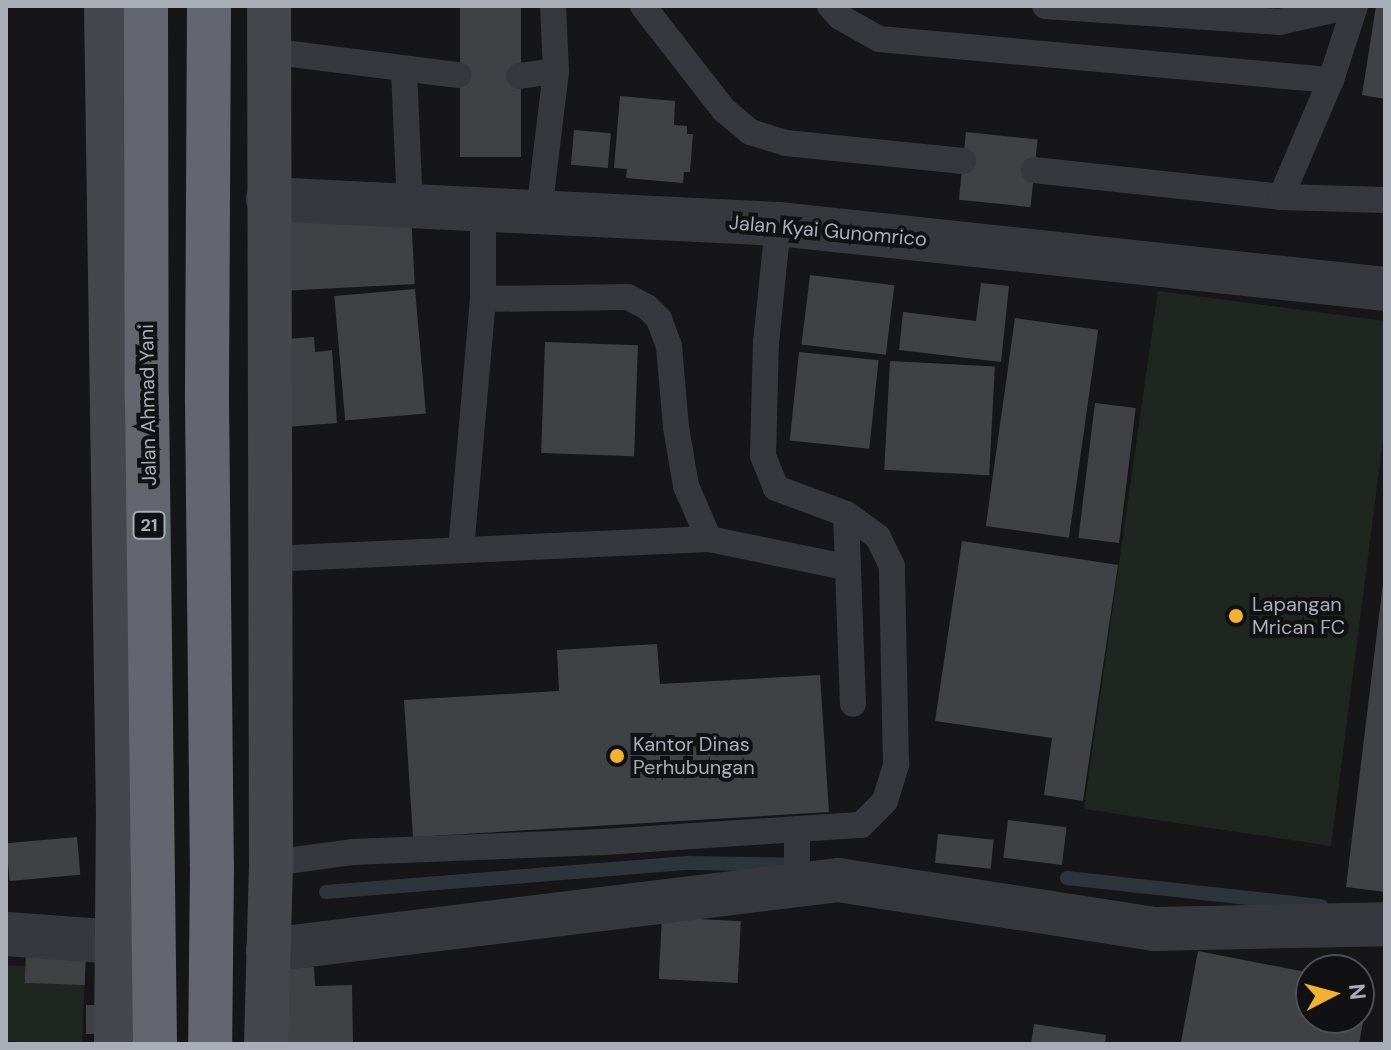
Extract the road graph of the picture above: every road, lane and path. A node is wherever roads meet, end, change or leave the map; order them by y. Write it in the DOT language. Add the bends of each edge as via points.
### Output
graph roads {
  1 [pos="106,6"];
  2 [pos="146,6"];
  3 [pos="209,6"];
  4 [pos="269,6"];
  5 [pos="553,6"];
  6 [pos="643,6"];
  7 [pos="830,6"];
  8 [pos="1045,6"];
  9 [pos="1353,6"];
  10 [pos="268,51"];
  11 [pos="404,70"];
  12 [pos="556,71"];
  13 [pos="458,75"];
  14 [pos="519,76"];
  15 [pos="1331,80"];
  16 [pos="963,161"];
  17 [pos="1034,170"];
  18 [pos="1281,197"];
  19 [pos="268,199"];
  20 [pos="1385,200"];
  21 [pos="410,205"];
  22 [pos="483,209"];
  23 [pos="539,212"];
  24 [pos="778,224"];
  25 [pos="1385,289"];
  26 [pos="483,299"];
  27 [pos="147,399"];
  28 [pos="207,401"];
  29 [pos="846,514"];
  30 [pos="709,539"];
  31 [pos="461,550"];
  32 [pos="268,559"];
  33 [pos="846,567"];
  34 [pos="853,704"];
  35 [pos="797,858"];
  36 [pos="271,863"];
  37 [pos="1385,924"];
  38 [pos="6,934"];
  39 [pos="118,942"];
  40 [pos="268,950"];
  41 [pos="116,1044"];
  42 [pos="155,1044"];
  43 [pos="210,1044"];
  44 [pos="266,1044"];
  1 -- 39 [label="street"];
  2 -- 27 [label="highway, Jalan Ahmad Yani / 21"];
  3 -- 28 [label="highway"];
  4 -- 10 [label="street"];
  5 -- 12 [label="lane"];
  6 -- 16 [label="lane" via="724,110 750,132 786,143"];
  7 -- 15 [label="lane" via="879,39"];
  8 -- 9 [label="lane" via="1279,22"];
  9 -- 15 [label="lane"];
  10 -- 11 [label="lane"];
  10 -- 19 [label="street"];
  11 -- 13 [label="lane"];
  11 -- 21 [label="lane"];
  12 -- 14 [label="lane"];
  12 -- 23 [label="lane"];
  15 -- 18 [label="lane"];
  17 -- 18 [label="lane"];
  18 -- 20 [label="lane"];
  19 -- 21 [label="street, Jalan Kyai Gunomrico"];
  19 -- 32 [label="street"];
  21 -- 22 [label="street, Jalan Kyai Gunomrico"];
  22 -- 23 [label="street, Jalan Kyai Gunomrico"];
  22 -- 26 [label="lane"];
  23 -- 24 [label="street, Jalan Kyai Gunomrico"];
  24 -- 25 [label="street, Jalan Kyai Gunomrico"];
  24 -- 29 [label="lane" via="766,343 763,455 776,488"];
  26 -- 30 [label="lane" via="628,297 659,319 669,346 686,486"];
  26 -- 31 [label="lane"];
  27 -- 28 [label="highway"];
  27 -- 42 [label="highway, Jalan Ahmad Yani / 21"];
  28 -- 43 [label="highway"];
  29 -- 33 [label="lane"];
  29 -- 35 [label="lane" via="878,537 892,566 896,764 885,801 861,825"];
  30 -- 31 [label="lane"];
  30 -- 33 [label="lane"];
  31 -- 32 [label="lane"];
  32 -- 36 [label="street"];
  33 -- 34 [label="lane"];
  35 -- 36 [label="lane" via="352,852"];
  35 -- 37 [label="street" via="838,880 1154,929"];
  35 -- 40 [label="street"];
  36 -- 40 [label="street"];
  38 -- 39 [label="street"];
  39 -- 41 [label="street"];
  40 -- 44 [label="street"];
}
